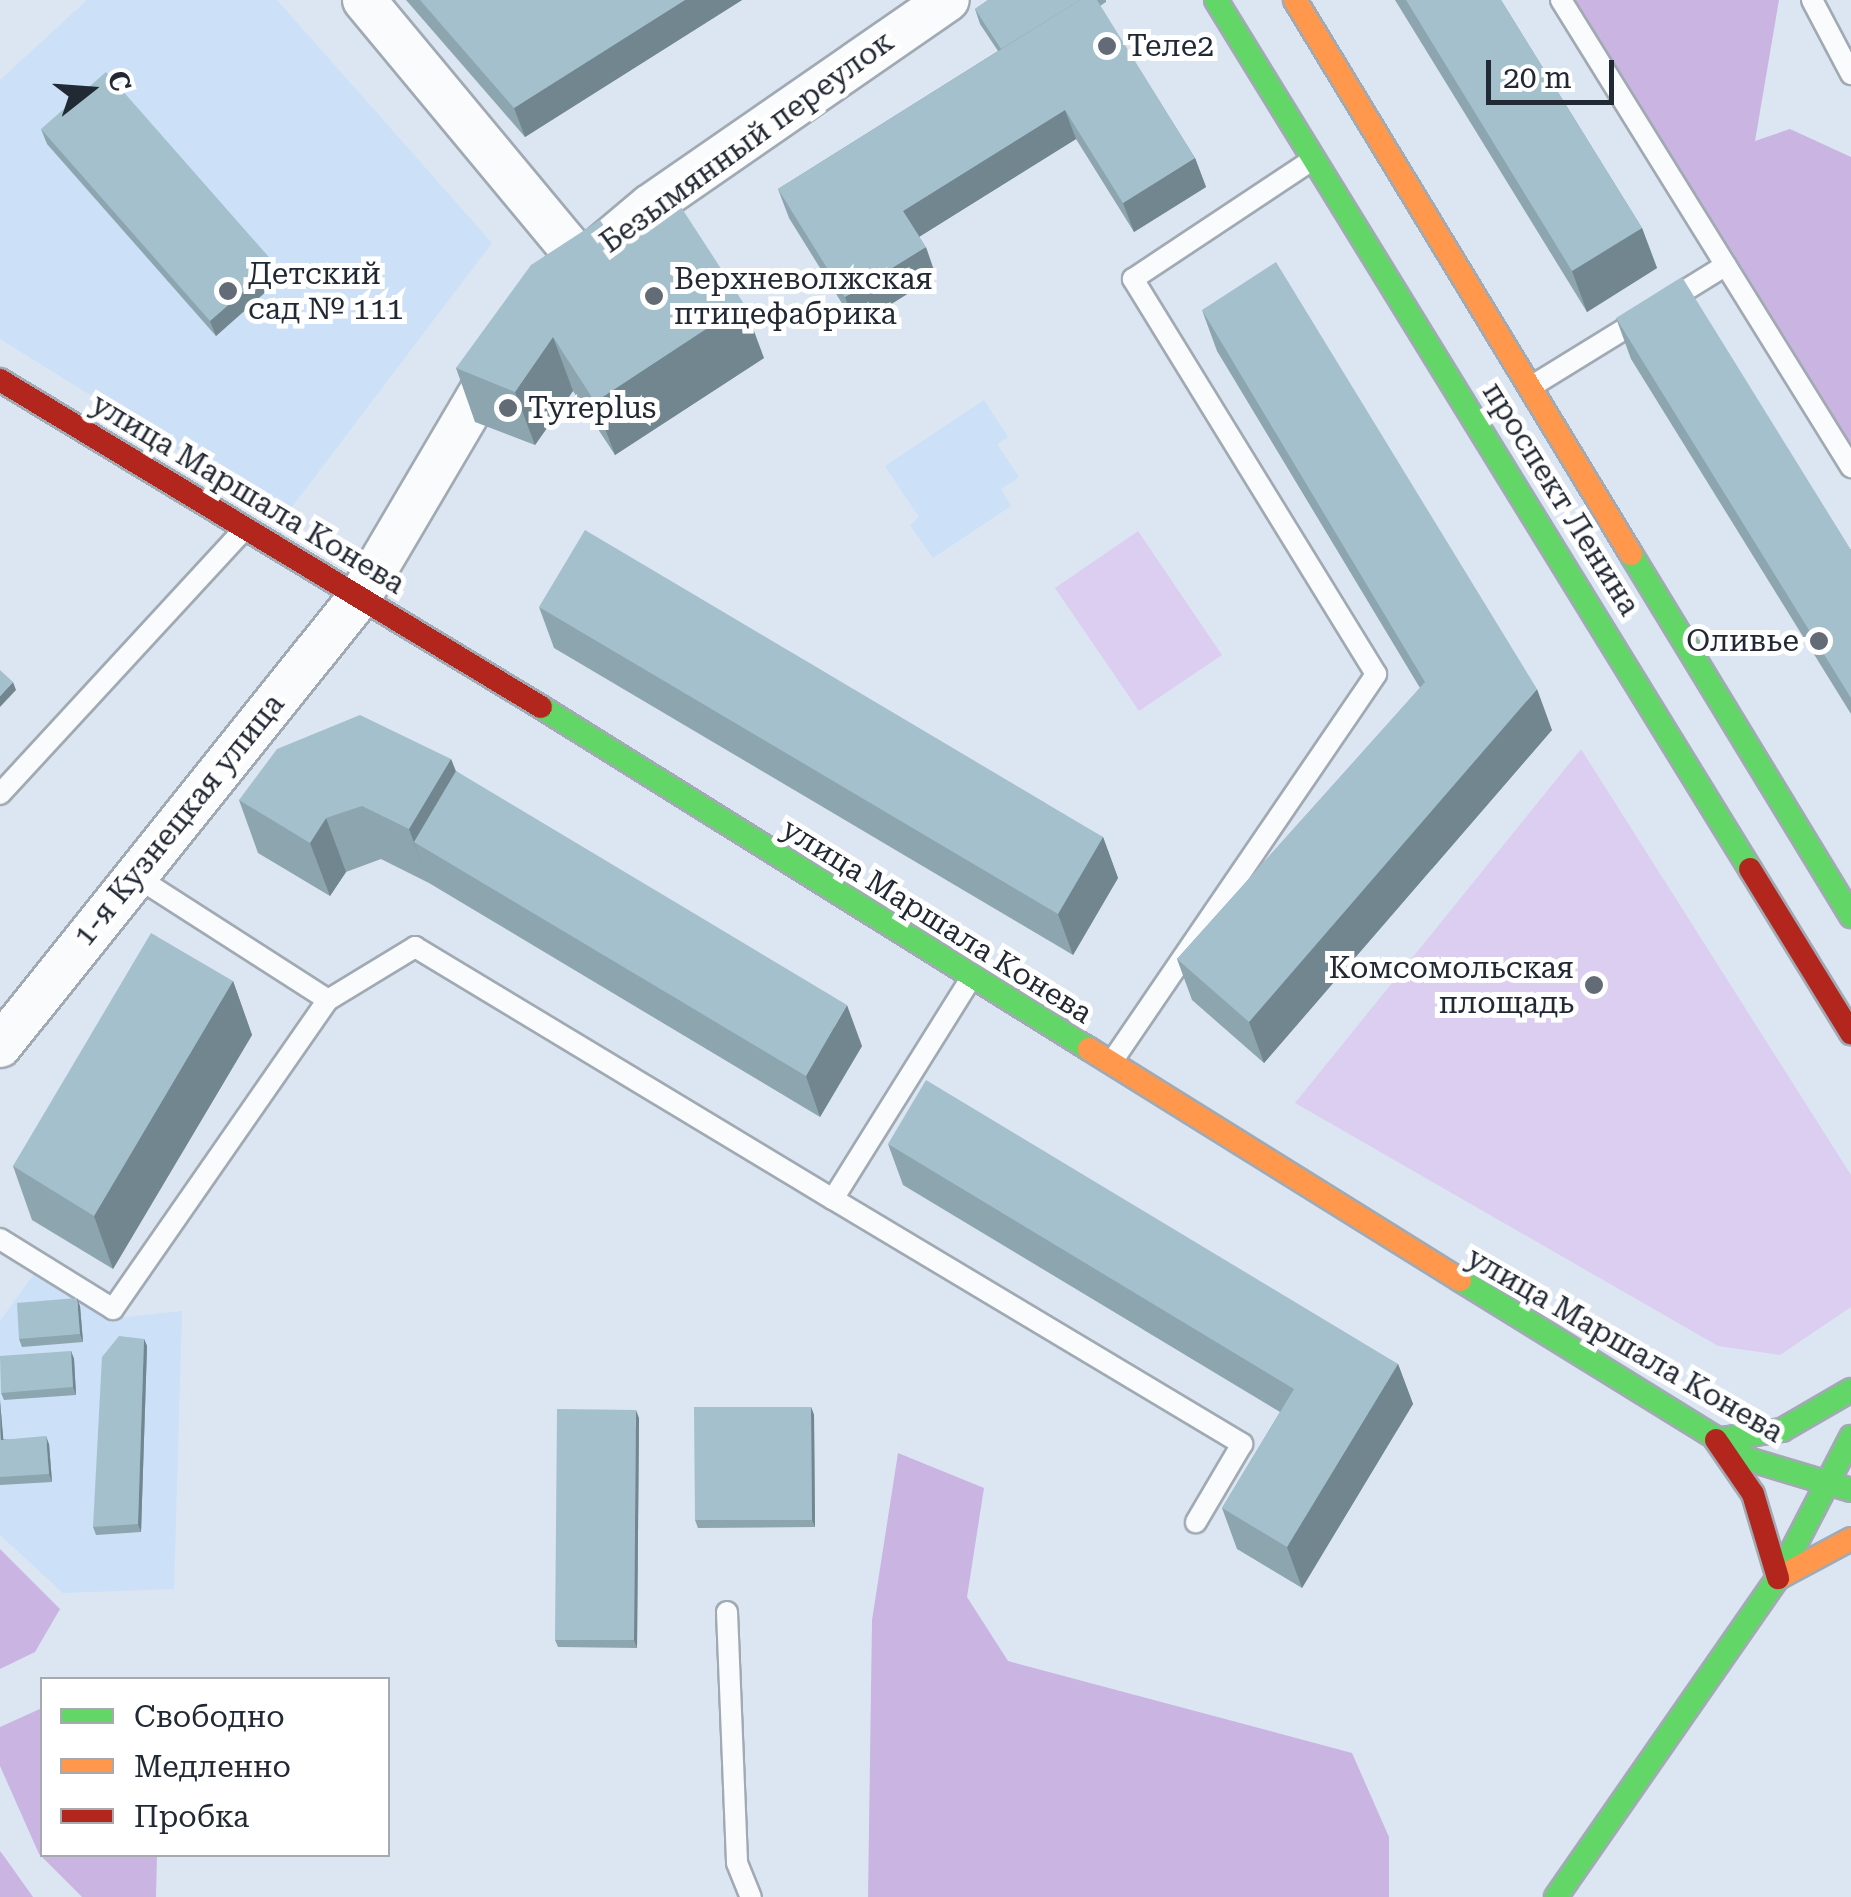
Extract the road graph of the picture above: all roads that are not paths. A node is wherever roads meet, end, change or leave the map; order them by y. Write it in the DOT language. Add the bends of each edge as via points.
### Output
graph roads {
  1 [pos="364,0"];
  2 [pos="948,0"];
  3 [pos="1216,0"];
  4 [pos="1294,0"];
  5 [pos="1561,0"];
  6 [pos="1812,0"];
  7 [pos="1851,74"];
  8 [pos="1314,159"];
  9 [pos="581,262"];
  10 [pos="1726,266"];
  11 [pos="0,380"];
  12 [pos="1531,387"];
  13 [pos="1851,467"];
  14 [pos="245,528"];
  15 [pos="361,595"];
  16 [pos="0,794"];
  17 [pos="132,874"];
  18 [pos="1851,916"];
  19 [pos="971,978"];
  20 [pos="328,1000"];
  21 [pos="1851,1033"];
  22 [pos="0,1046"];
  23 [pos="1111,1065"];
  24 [pos="833,1198"];
  25 [pos="0,1239"];
  26 [pos="1851,1390"];
  27 [pos="1851,1405"];
  28 [pos="1811,1415"];
  29 [pos="1851,1437"];
  30 [pos="1716,1440"];
  31 [pos="1822,1485"];
  32 [pos="1851,1490"];
  33 [pos="1196,1522"];
  34 [pos="1851,1539"];
  35 [pos="1778,1578"];
  36 [pos="727,1612"];
  37 [pos="751,1897"];
  38 [pos="1556,1897"];
  1 -- 9 [label="street"];
  2 -- 9 [label="street, Безымянный переулок" via="650,206"];
  3 -- 8 [label="main road, проспект Ленина"];
  4 -- 12 [label="main road, проспект Ленина"];
  5 -- 10 [label="lane"];
  6 -- 7 [label="lane"];
  8 -- 21 [label="main road, проспект Ленина"];
  8 -- 23 [label="lane" via="1133,279 1376,674"];
  9 -- 15 [label="street, Безымянный переулок" via="529,318"];
  10 -- 12 [label="lane"];
  10 -- 13 [label="lane"];
  11 -- 14 [label="main road, улица Маршала Конева"];
  12 -- 18 [label="main road, проспект Ленина"];
  14 -- 15 [label="main road, улица Маршала Конева"];
  14 -- 16 [label="lane"];
  15 -- 17 [label="street, 1-я Кузнецкая улица"];
  15 -- 19 [label="main road, улица Маршала Конева"];
  17 -- 20 [label="lane"];
  17 -- 22 [label="street, 1-я Кузнецкая улица"];
  19 -- 23 [label="main road, улица Маршала Конева"];
  19 -- 24 [label="lane"];
  20 -- 24 [label="lane" via="416,947"];
  20 -- 25 [label="lane" via="113,1309"];
  23 -- 30 [label="main road, улица Маршала Конева"];
  24 -- 33 [label="lane" via="1242,1444"];
  26 -- 28 [label="main road"];
  27 -- 28 [label="main road"];
  28 -- 30 [label="main road" via="1766,1434"];
  29 -- 31 [label="main road"];
  30 -- 31 [label="main road, улица Маршала Конева"];
  30 -- 35 [label="main road" via="1753,1494"];
  31 -- 32 [label="main road, улица Маршала Конева"];
  31 -- 35 [label="main road"];
  34 -- 35 [label="main road"];
  35 -- 38 [label="main road"];
  36 -- 37 [label="lane" via="738,1863"];
}
